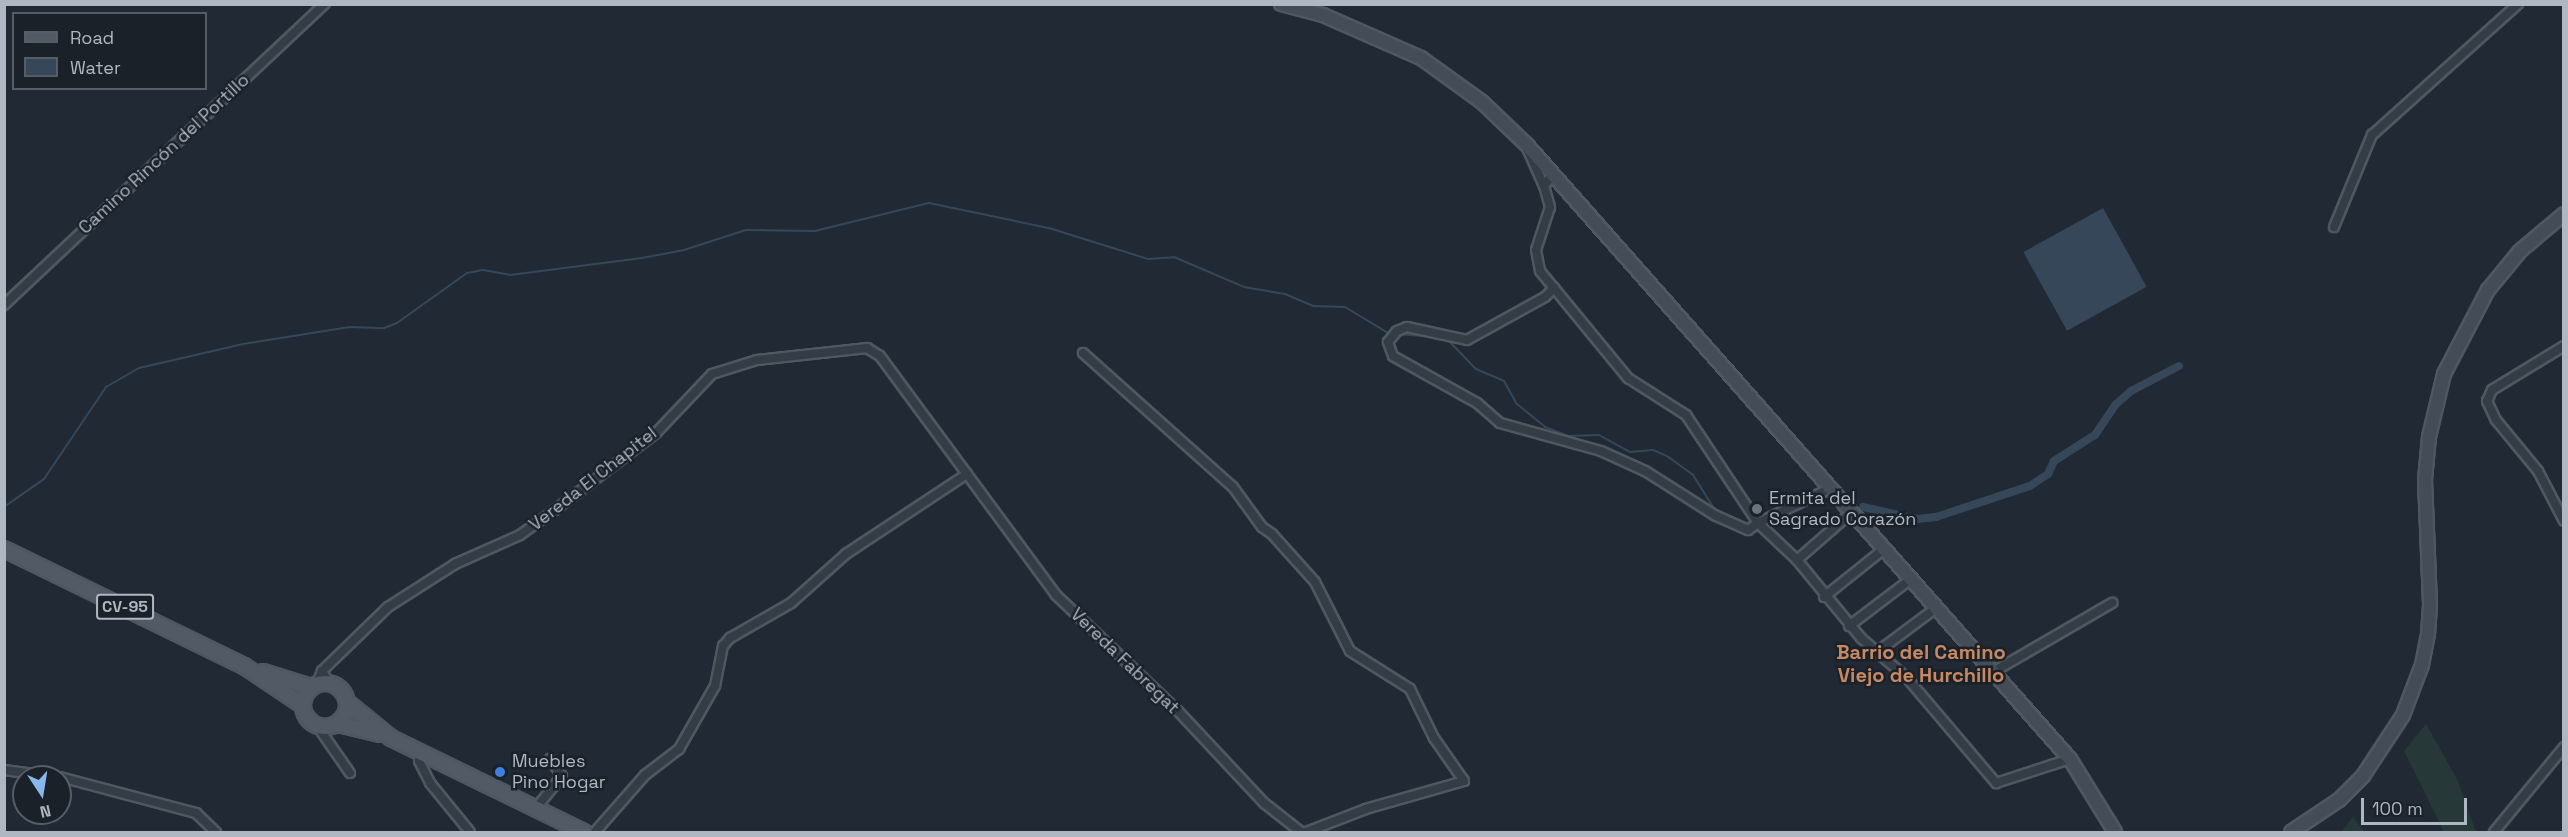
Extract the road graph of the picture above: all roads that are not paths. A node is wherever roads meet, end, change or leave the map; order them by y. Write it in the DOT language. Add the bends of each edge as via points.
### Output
graph roads {
  1 [pos="325,4"];
  2 [pos="1281,4"];
  3 [pos="2518,4"];
  4 [pos="1526,144"];
  5 [pos="1553,174"];
  6 [pos="1544,186"];
  7 [pos="2564,214"];
  8 [pos="2334,227"];
  9 [pos="1554,288"];
  10 [pos="4,305"];
  11 [pos="2564,346"];
  12 [pos="1083,353"];
  13 [pos="967,474"];
  14 [pos="1831,488"];
  15 [pos="1852,512"];
  16 [pos="2564,521"];
  17 [pos="1758,523"];
  18 [pos="4,549"];
  19 [pos="1884,549"];
  20 [pos="1797,560"];
  21 [pos="1911,579"];
  22 [pos="1824,597"];
  23 [pos="2112,603"];
  24 [pos="1936,608"];
  25 [pos="1849,626"];
  26 [pos="1877,652"];
  27 [pos="244,666"];
  28 [pos="1993,672"];
  29 [pos="320,681"];
  30 [pos="348,704"];
  31 [pos="302,705"];
  32 [pos="338,724"];
  33 [pos="318,727"];
  34 [pos="391,738"];
  35 [pos="2564,747"];
  36 [pos="420,753"];
  37 [pos="550,759"];
  38 [pos="2070,759"];
  39 [pos="350,773"];
  40 [pos="72,781"];
  41 [pos="536,808"];
  42 [pos="216,832"];
  43 [pos="470,832"];
  44 [pos="584,832"];
  45 [pos="595,832"];
  46 [pos="1301,832"];
  47 [pos="1306,832"];
  48 [pos="2115,832"];
  49 [pos="2291,832"];
  50 [pos="2494,832"];
  1 -- 10 [label="street, Camino Rincón del Portillo"];
  2 -- 4 [label="main road" via="1323,15 1420,58 1482,102"];
  3 -- 8 [label="street" via="2372,135"];
  4 -- 5 [label="main road"];
  4 -- 6 [label="street"];
  5 -- 6 [label="street"];
  5 -- 14 [label="main road"];
  6 -- 9 [label="street" via="1550,207 1536,250 1540,272"];
  7 -- 49 [label="main road" via="2520,251 2488,290 2444,374 2429,437 2425,480 2428,634 2422,665 2403,715 2363,776 2339,800"];
  9 -- 17 [label="street" via="1628,378 1686,415"];
  9 -- 17 [label="street" via="1473,338 1461,340 1401,328 1391,336 1387,348 1393,356 1476,403 1500,423 1601,451 1645,471 1734,525 1748,530"];
  11 -- 16 [label="street" via="2492,390 2487,401 2496,420 2538,471"];
  12 -- 47 [label="street" via="1233,487 1262,527 1315,582 1350,651 1410,689 1434,738 1464,781 1365,809"];
  13 -- 29 [label="street, Vereda El Chapitel" via="880,356 867,348 726,367 701,382 656,433 520,535 456,564 388,607"];
  13 -- 45 [label="street" via="846,554 791,603 730,638 723,646 715,686 679,749 645,775"];
  13 -- 46 [label="street, Vereda Fabregat" via="1056,595 1178,711 1264,803"];
  14 -- 15 [label="main road"];
  14 -- 17 [label="street"];
  15 -- 19 [label="main road"];
  15 -- 20 [label="street"];
  17 -- 20 [label="street"];
  18 -- 27 [label="main road, CV-95"];
  19 -- 21 [label="main road"];
  19 -- 22 [label="street"];
  20 -- 22 [label="street"];
  21 -- 24 [label="main road"];
  21 -- 25 [label="street"];
  22 -- 25 [label="street"];
  23 -- 28 [label="street"];
  24 -- 26 [label="street"];
  24 -- 28 [label="main road"];
  25 -- 26 [label="street"];
  26 -- 38 [label="street" via="1907,678 1996,783"];
  27 -- 29 [label="main road, CV-95"];
  27 -- 31 [label="main road, CV-95"];
  28 -- 38 [label="main road"];
  29 -- 30 [label="main road" via="342,690"];
  29 -- 31 [label="main road"];
  30 -- 32 [label="main road"];
  30 -- 34 [label="main road"];
  31 -- 33 [label="main road, CV-95" via="307,719"];
  32 -- 33 [label="main road"];
  32 -- 34 [label="main road"];
  33 -- 39 [label="street"];
  34 -- 36 [label="main road"];
  35 -- 50 [label="street"];
  36 -- 41 [label="main road"];
  36 -- 43 [label="street" via="419,761 430,783"];
  37 -- 41 [label="street" via="562,776"];
  38 -- 48 [label="main road"];
  40 -- 42 [label="street" via="196,813"];
  41 -- 44 [label="main road"];
}
